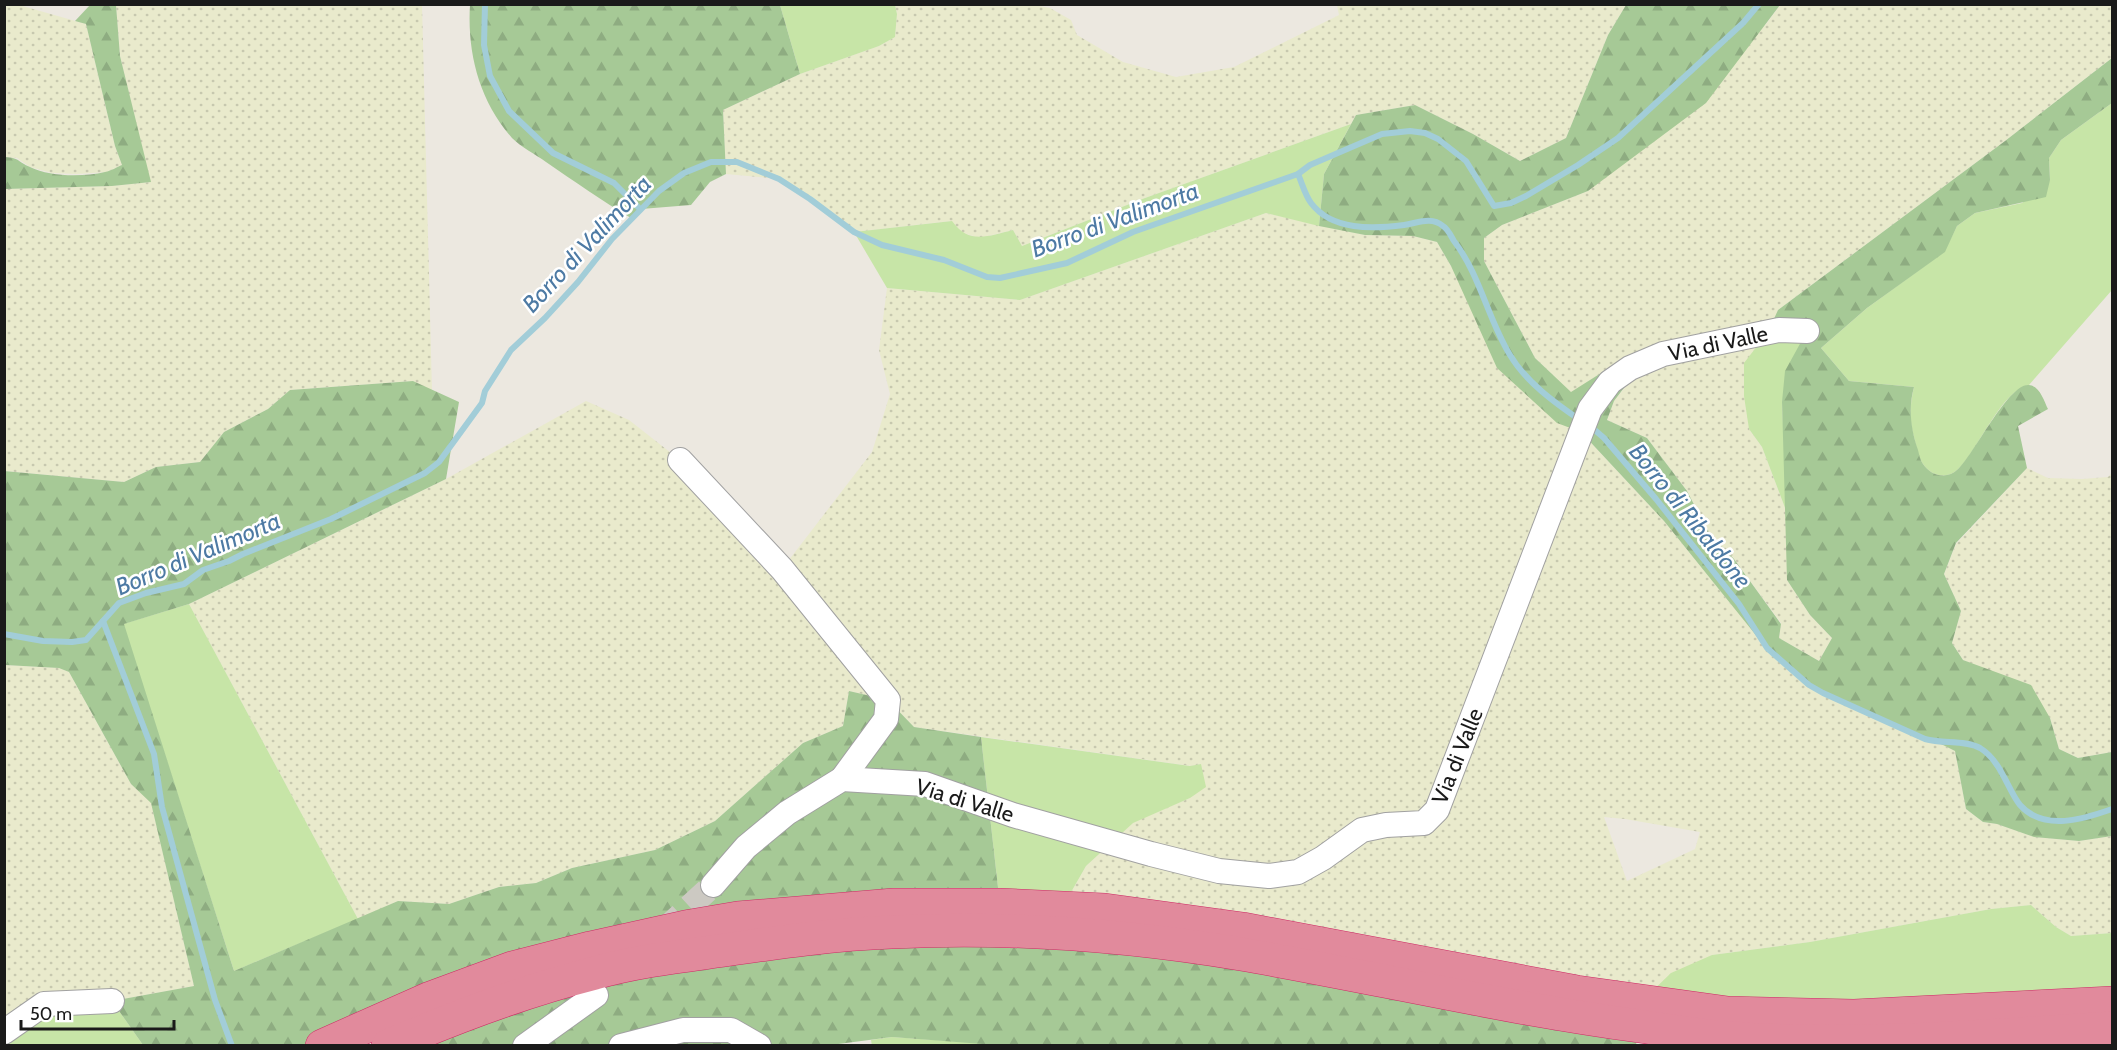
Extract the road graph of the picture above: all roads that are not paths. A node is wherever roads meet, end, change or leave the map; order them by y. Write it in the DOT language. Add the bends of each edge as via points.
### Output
graph roads {
  1 [pos="1807,331"];
  2 [pos="680,460"];
  3 [pos="842,779"];
  4 [pos="713,885"];
  5 [pos="596,995"];
  6 [pos="112,1001"];
  7 [pos="2112,1003"];
  8 [pos="2112,1028"];
  9 [pos="4,1032"];
  10 [pos="322,1046"];
  11 [pos="388,1046"];
  12 [pos="525,1046"];
  13 [pos="621,1046"];
  14 [pos="759,1046"];
  1 -- 3 [label="street, Via di Valle" via="1779,330 1663,354 1630,368 1610,382 1585,423 1437,810 1424,823 1362,830 1298,872 1269,876 1219,871 1151,854 1013,815 925,784"];
  2 -- 3 [label="street" via="782,569 888,700 886,719"];
  3 -- 4 [label="street" via="787,813 746,847"];
  5 -- 12 [label="street"];
  6 -- 9 [label="street" via="44,1004"];
  7 -- 10 [label="highway" via="1854,1016 1728,1013 1577,992 1243,930 1105,910 894,905 738,918 590,948 512,968 438,995"];
  8 -- 11 [label="highway" via="1853,1041 1715,1037 1574,1017 1240,954 1099,935 903,931 801,939 598,972 503,1001"];
  13 -- 14 [label="street" via="683,1030 731,1030"];
}
